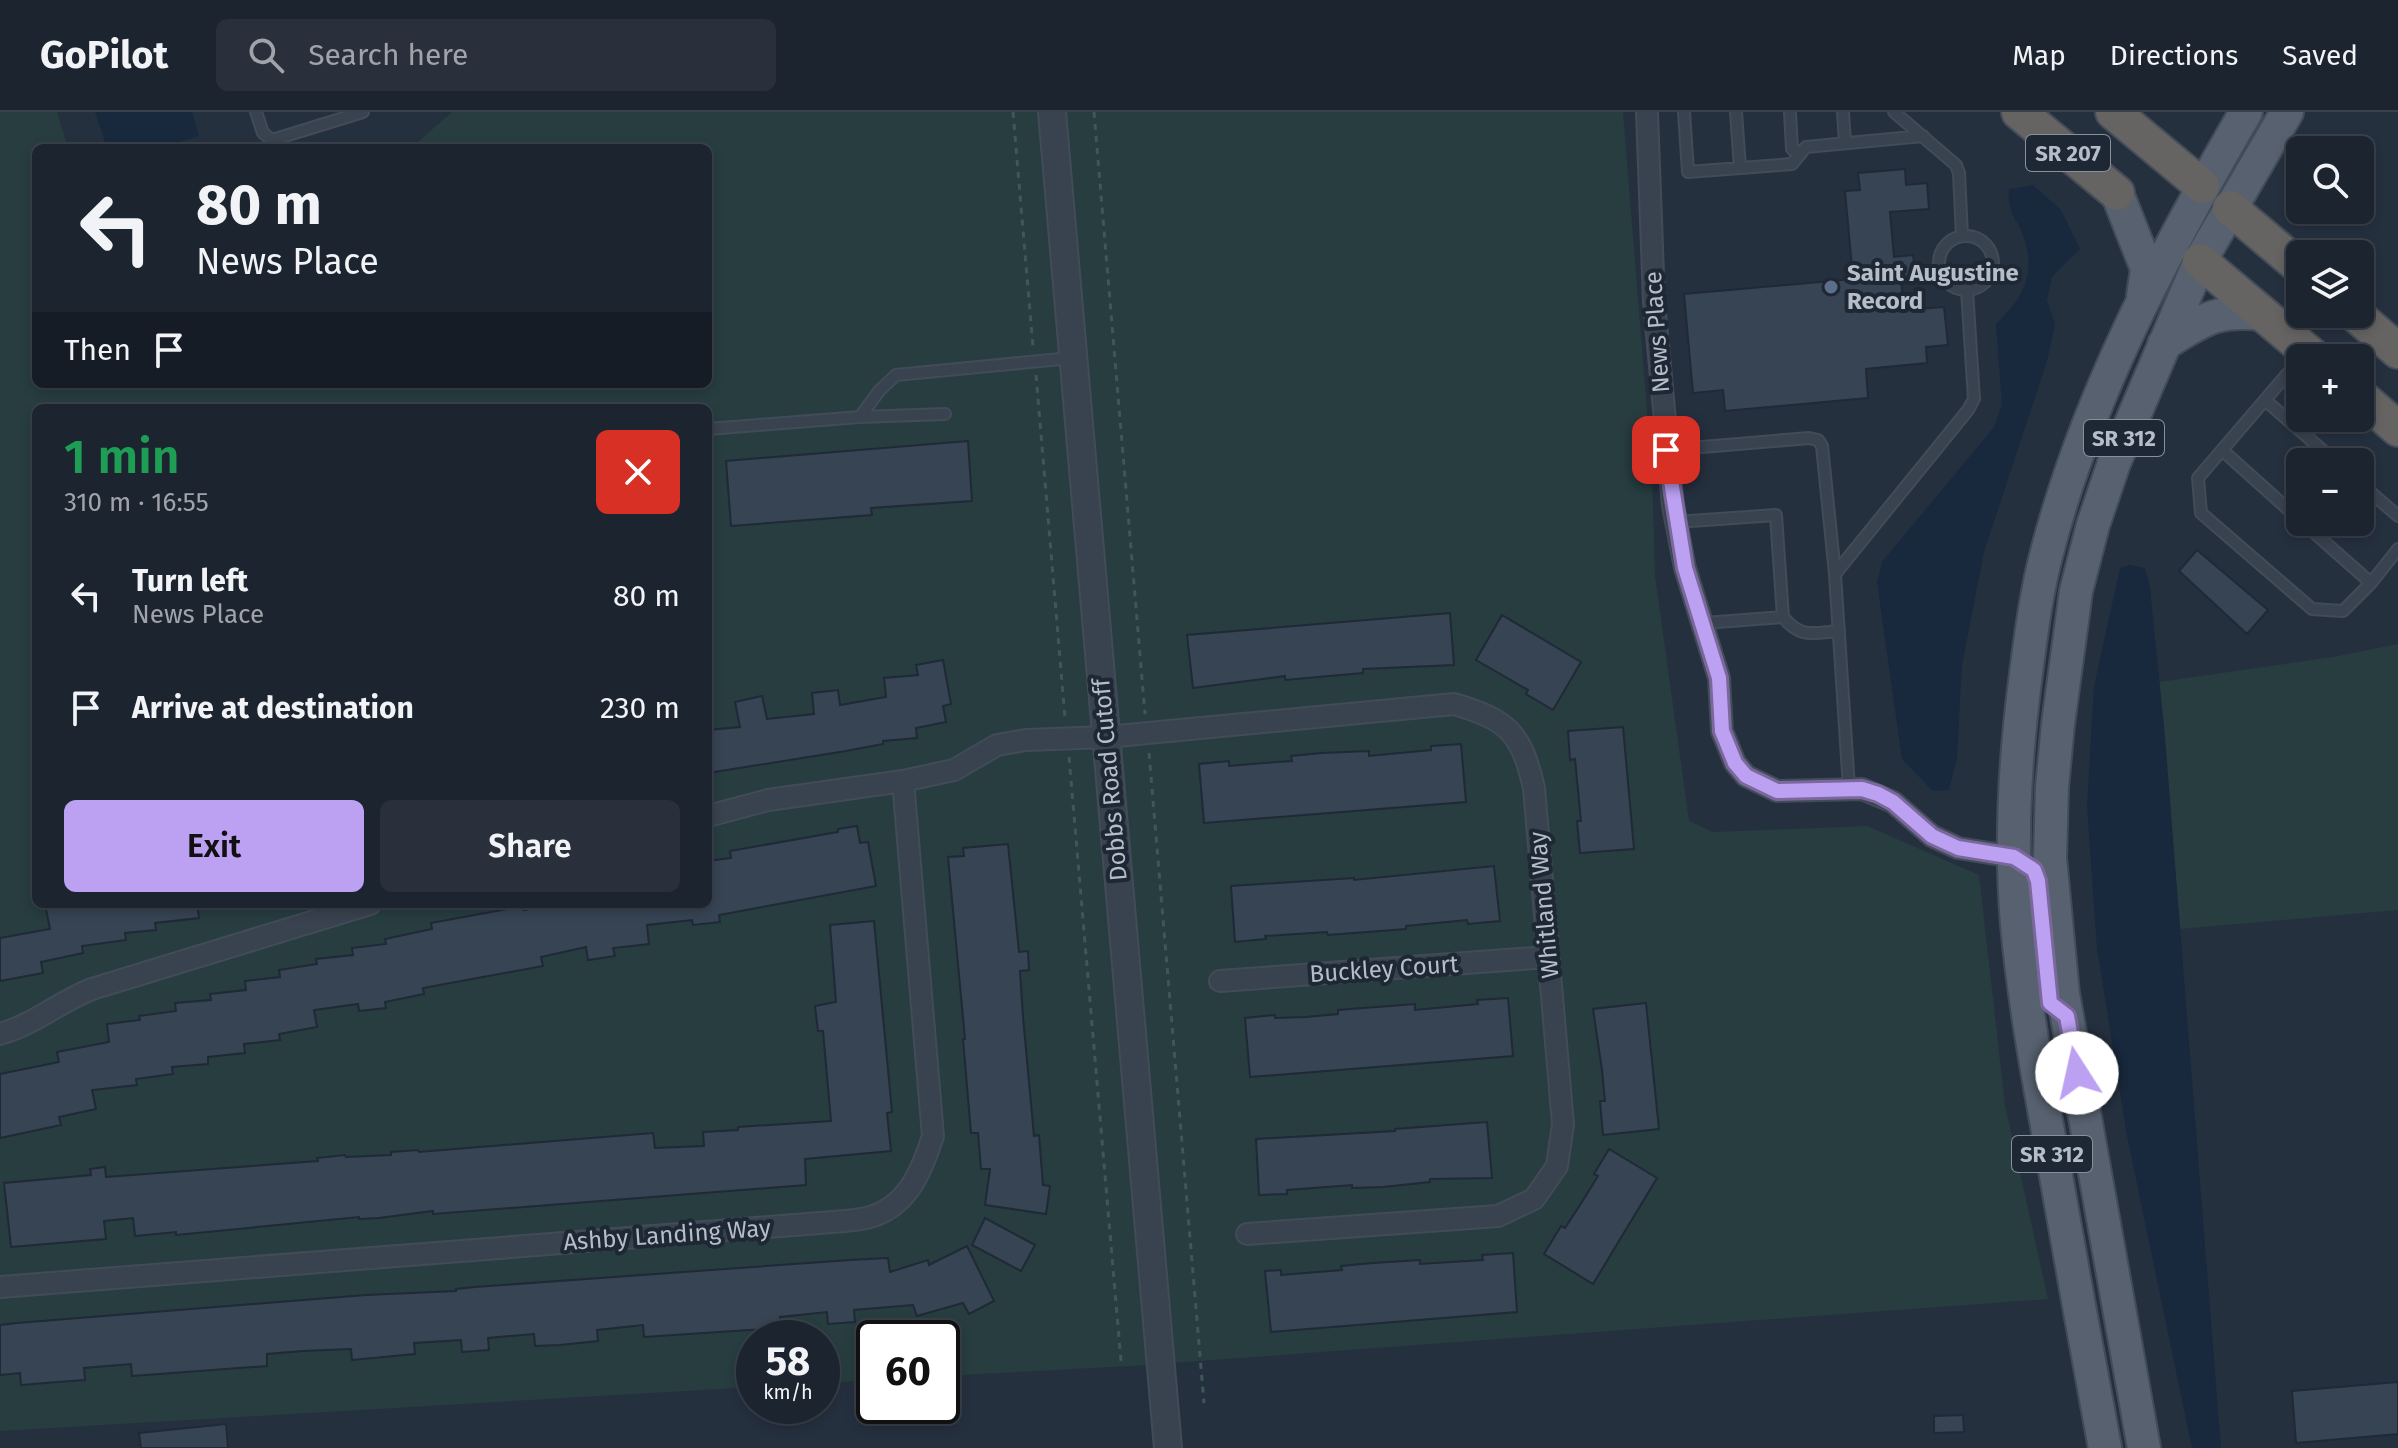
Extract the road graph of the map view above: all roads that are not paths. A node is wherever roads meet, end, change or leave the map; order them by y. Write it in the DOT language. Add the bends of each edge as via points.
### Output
graph roads {
  1 [pos="256,112"];
  2 [pos="363,112"];
  3 [pos="1052,112"];
  4 [pos="1647,112"];
  5 [pos="1684,112"];
  6 [pos="1736,112"];
  7 [pos="1790,112"];
  8 [pos="1843,112"];
  9 [pos="1894,112"];
  10 [pos="2019,112"];
  11 [pos="2113,112"];
  12 [pos="2246,112"];
  13 [pos="2287,112"];
  14 [pos="1923,136"];
  15 [pos="1845,143"];
  16 [pos="1800,155"];
  17 [pos="1740,168"];
  18 [pos="2202,186"];
  19 [pos="2117,193"];
  20 [pos="2230,208"];
  21 [pos="1962,236"];
  22 [pos="2174,239"];
  23 [pos="2286,255"];
  24 [pos="2200,261"];
  25 [pos="1967,290"];
  26 [pos="2143,300"];
  27 [pos="2263,314"];
  28 [pos="2371,328"];
  29 [pos="2164,344"];
  30 [pos="2294,344"];
  31 [pos="2398,351"];
  32 [pos="1073,358"];
  33 [pos="2286,377"];
  34 [pos="2265,400"];
  35 [pos="2374,408"];
  36 [pos="945,414"];
  37 [pos="860,417"];
  38 [pos="712,429"];
  39 [pos="2398,429"];
  40 [pos="2320,448"];
  41 [pos="1666,450"];
  42 [pos="2222,450"];
  43 [pos="2374,495"];
  44 [pos="2286,508"];
  45 [pos="2398,516"];
  46 [pos="1676,522"];
  47 [pos="2318,536"];
  48 [pos="2398,549"];
  49 [pos="1835,574"];
  50 [pos="2371,583"];
  51 [pos="1783,617"];
  52 [pos="1704,623"];
  53 [pos="1839,631"];
  54 [pos="1106,737"];
  55 [pos="903,781"];
  56 [pos="1849,788"];
  57 [pos="712,815"];
  58 [pos="2014,857"];
  59 [pos="357,908"];
  60 [pos="1548,957"];
  61 [pos="1220,981"];
  62 [pos="2067,1016"];
  63 [pos="0,1034"];
  64 [pos="1247,1234"];
  65 [pos="0,1287"];
  66 [pos="1168,1448"];
  67 [pos="2105,1448"];
  68 [pos="2144,1448"];
  1 -- 2 [label="lane" via="263,133 272,140"];
  3 -- 32 [label="street, Dobbs Road Cutoff"];
  4 -- 41 [label="street, News Place" via="1652,274"];
  5 -- 17 [label="lane" via="1688,172"];
  6 -- 17 [label="lane"];
  7 -- 16 [label="lane" via="1792,149"];
  8 -- 15 [label="lane"];
  9 -- 14 [label="lane"];
  10 -- 19 [label="highway, SR 207"];
  11 -- 18 [label="highway, SR 207"];
  12 -- 18 [label="main road, SR 312"];
  13 -- 20 [label="main road, SR 312"];
  14 -- 15 [label="lane"];
  14 -- 21 [label="lane" via="1956,165"];
  15 -- 16 [label="lane" via="1806,147"];
  16 -- 17 [label="lane" via="1792,164"];
  18 -- 20 [label="main road, SR 207"];
  18 -- 22 [label="main road, SR 312"];
  19 -- 22 [label="main road, SR 207"];
  19 -- 26 [label="main road" via="2147,269"];
  20 -- 23 [label="highway, SR 207"];
  20 -- 24 [label="main road, SR 312"];
  21 -- 25 [label="lane" via="1946,245 1939,261 1944,279"];
  21 -- 25 [label="lane" via="1979,239 1993,260 1984,284"];
  22 -- 24 [label="main road, SR 207"];
  22 -- 26 [label="main road, SR 312"];
  24 -- 27 [label="highway, SR 207"];
  24 -- 29 [label="main road, SR 312"];
  25 -- 49 [label="lane" via="1974,399"];
  26 -- 58 [label="main road, SR 312" via="2093,414 2046,557 2021,708"];
  27 -- 29 [label="main road" via="2216,314"];
  27 -- 30 [label="highway, SR 207"];
  28 -- 31 [label="highway"];
  29 -- 62 [label="main road, SR 312" via="2093,525 2066,654 2050,858"];
  32 -- 37 [label="lane" via="896,375"];
  32 -- 54 [label="street, Dobbs Road Cutoff"];
  33 -- 34 [label="lane"];
  34 -- 40 [label="lane"];
  34 -- 42 [label="lane"];
  35 -- 39 [label="highway"];
  36 -- 37 [label="lane"];
  37 -- 38 [label="lane"];
  41 -- 46 [label="street, News Place"];
  41 -- 49 [label="lane" via="1818,440"];
  42 -- 44 [label="lane"];
  42 -- 50 [label="lane" via="2198,478 2201,513 2312,609 2343,611"];
  43 -- 45 [label="lane"];
  46 -- 51 [label="lane" via="1776,515"];
  46 -- 52 [label="street, News Place"];
  47 -- 50 [label="lane"];
  48 -- 50 [label="lane"];
  49 -- 53 [label="lane"];
  51 -- 52 [label="lane"];
  51 -- 53 [label="lane" via="1802,634"];
  52 -- 56 [label="street, News Place" via="1719,678 1722,731 1746,776 1777,791"];
  53 -- 56 [label="lane"];
  54 -- 55 [label="street" via="997,745 954,770"];
  54 -- 60 [label="street, Whitland Way" via="1454,704 1488,714 1511,730 1526,752 1534,788"];
  54 -- 66 [label="street, Dobbs Road Cutoff"];
  55 -- 57 [label="street" via="768,800"];
  55 -- 65 [label="street, Ashby Landing Way" via="933,1136 922,1170 901,1198 876,1215"];
  56 -- 58 [label="street, News Place" via="1893,802 1932,836 1958,848"];
  58 -- 62 [label="main road" via="2034,870 2038,881 2050,1003"];
  58 -- 67 [label="main road, SR 312" via="2025,995"];
  59 -- 63 [label="street" via="92,989 65,999 23,1028"];
  60 -- 61 [label="street, Buckley Court"];
  60 -- 64 [label="street, Whitland Way" via="1563,1124 1557,1166 1534,1199 1498,1216"];
  62 -- 68 [label="main road, SR 312"];
}
